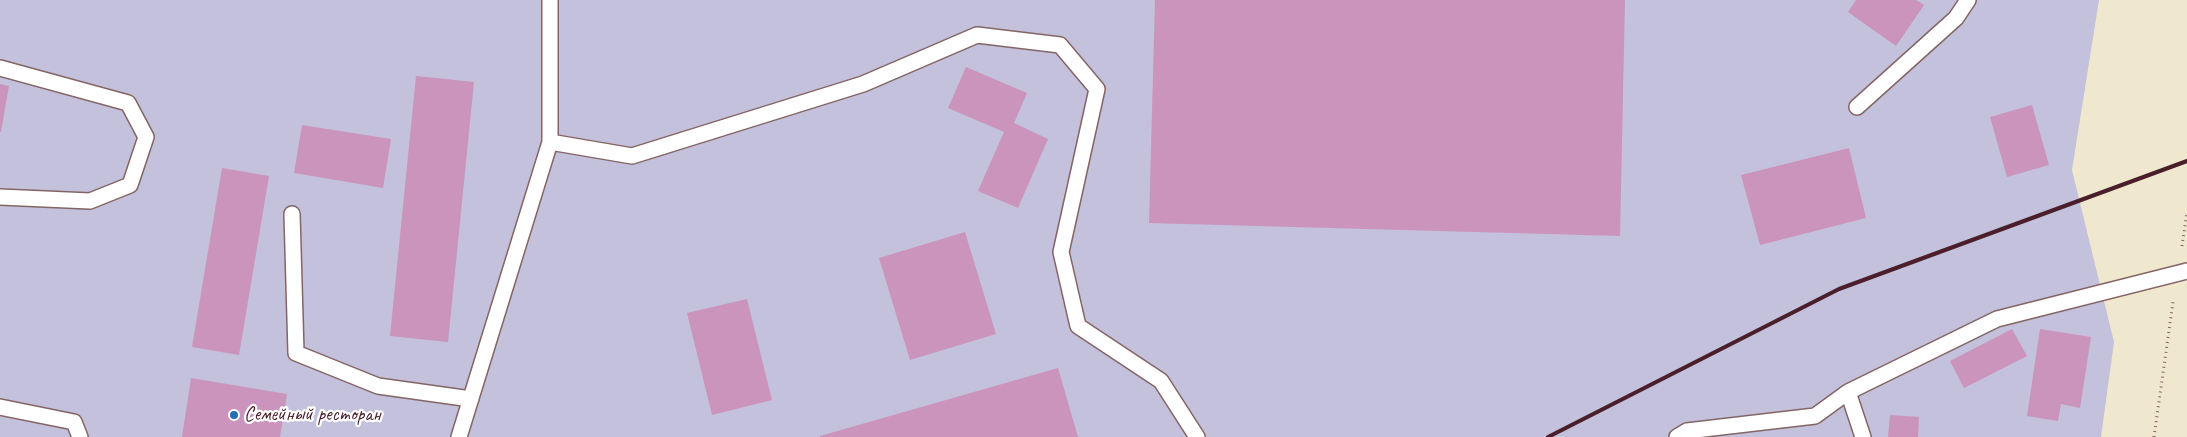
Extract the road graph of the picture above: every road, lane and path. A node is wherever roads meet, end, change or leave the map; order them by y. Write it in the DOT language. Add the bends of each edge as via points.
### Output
graph roads {
  1 [pos="550,0"];
  2 [pos="1968,0"];
  3 [pos="0,68"];
  4 [pos="1857,107"];
  5 [pos="550,142"];
  6 [pos="0,197"];
  7 [pos="2187,212"];
  8 [pos="292,214"];
  9 [pos="2182,273"];
  10 [pos="1848,392"];
  11 [pos="471,399"];
  12 [pos="0,407"];
  13 [pos="80,437"];
  14 [pos="460,437"];
  15 [pos="1197,437"];
  16 [pos="1677,437"];
  17 [pos="1864,437"];
  18 [pos="2154,437"];
  1 -- 5 [label="lane"];
  2 -- 4 [label="lane" via="1956,18"];
  3 -- 6 [label="lane" via="128,103 146,138 130,185 90,201"];
  5 -- 11 [label="lane"];
  5 -- 15 [label="lane" via="632,156 863,84 977,35 1060,45 1097,89 1061,252 1078,326 1161,380"];
  7 -- 9 [label="path"];
  8 -- 11 [label="lane" via="296,352 378,386"];
  9 -- 10 [label="lane" via="1997,319"];
  9 -- 18 [label="path"];
  10 -- 16 [label="lane" via="1815,416 1687,431"];
  10 -- 17 [label="lane"];
  11 -- 14 [label="lane"];
  12 -- 13 [label="lane" via="74,422"];
}
